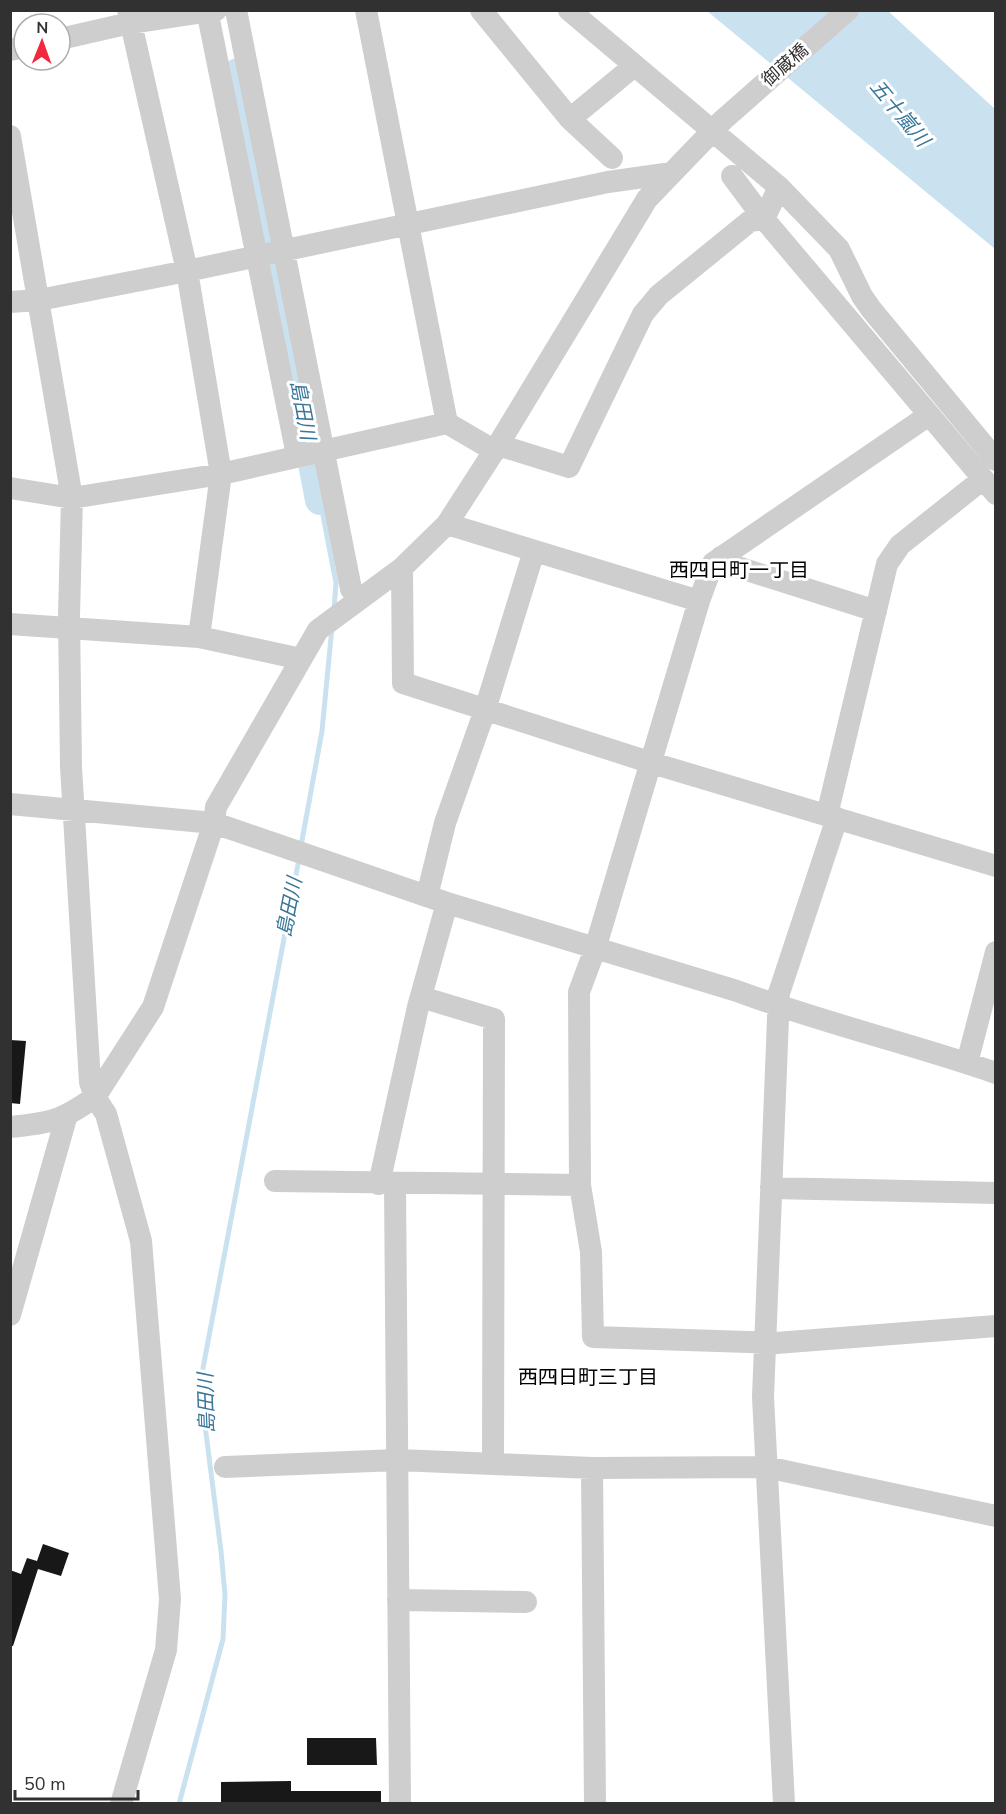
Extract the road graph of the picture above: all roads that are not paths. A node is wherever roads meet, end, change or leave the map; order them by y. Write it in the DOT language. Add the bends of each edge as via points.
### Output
graph roads {
  1 [pos="236,10"];
  2 [pos="366,10"];
  3 [pos="481,10"];
  4 [pos="569,10"];
  5 [pos="848,10"];
  6 [pos="210,11"];
  7 [pos="129,17"];
  8 [pos="72,35"];
  9 [pos="634,66"];
  10 [pos="570,119"];
  11 [pos="717,125"];
  12 [pos="10,136"];
  13 [pos="612,158"];
  14 [pos="672,173"];
  15 [pos="732,176"];
  16 [pos="779,187"];
  17 [pos="764,219"];
  18 [pos="408,225"];
  19 [pos="270,254"];
  20 [pos="187,271"];
  21 [pos="39,300"];
  22 [pos="10,302"];
  23 [pos="929,415"];
  24 [pos="447,423"];
  25 [pos="496,448"];
  26 [pos="323,449"];
  27 [pos="297,455"];
  28 [pos="996,460"];
  29 [pos="221,474"];
  30 [pos="989,486"];
  31 [pos="10,488"];
  32 [pos="72,498"];
  33 [pos="447,524"];
  34 [pos="534,551"];
  35 [pos="721,558"];
  36 [pos="402,568"];
  37 [pos="361,598"];
  38 [pos="699,601"];
  39 [pos="876,610"];
  40 [pos="10,624"];
  41 [pos="70,630"];
  42 [pos="199,637"];
  43 [pos="301,659"];
  44 [pos="485,711"];
  45 [pos="652,763"];
  46 [pos="10,804"];
  47 [pos="73,810"];
  48 [pos="832,817"];
  49 [pos="214,823"];
  50 [pos="996,866"];
  51 [pos="437,900"];
  52 [pos="595,950"];
  53 [pos="996,952"];
  54 [pos="421,997"];
  55 [pos="779,1006"];
  56 [pos="967,1064"];
  57 [pos="996,1073"];
  58 [pos="95,1097"];
  59 [pos="66,1118"];
  60 [pos="10,1127"];
  61 [pos="275,1181"];
  62 [pos="387,1184"];
  63 [pos="492,1184"];
  64 [pos="580,1185"];
  65 [pos="771,1188"];
  66 [pos="996,1193"];
  67 [pos="10,1315"];
  68 [pos="996,1326"];
  69 [pos="764,1342"];
  70 [pos="398,1460"];
  71 [pos="493,1464"];
  72 [pos="225,1467"];
  73 [pos="766,1467"];
  74 [pos="592,1468"];
  75 [pos="996,1516"];
  76 [pos="398,1600"];
  77 [pos="526,1602"];
  78 [pos="121,1803"];
  79 [pos="400,1803"];
  80 [pos="595,1803"];
  81 [pos="784,1803"];
  1 -- 19 [label="street"];
  2 -- 18 [label="street"];
  3 -- 10 [label="street"];
  4 -- 9 [label="street"];
  5 -- 11 [label="street, 御蔵橋"];
  6 -- 7 [label="street"];
  6 -- 19 [label="street"];
  7 -- 8 [label="street"];
  7 -- 20 [label="street"];
  9 -- 10 [label="street"];
  9 -- 11 [label="street"];
  10 -- 13 [label="street"];
  11 -- 14 [label="street, 御蔵橋"];
  11 -- 16 [label="street"];
  12 -- 21 [label="street"];
  14 -- 18 [label="street" via="608,182"];
  14 -- 25 [label="street, 御蔵橋" via="647,199"];
  15 -- 17 [label="street"];
  16 -- 17 [label="street"];
  16 -- 28 [label="street" via="839,249 871,309"];
  17 -- 23 [label="street"];
  17 -- 25 [label="street" via="750,220 659,295 569,467"];
  18 -- 19 [label="street"];
  18 -- 24 [label="street"];
  19 -- 20 [label="street"];
  19 -- 26 [label="street"];
  19 -- 27 [label="street"];
  20 -- 21 [label="street"];
  20 -- 29 [label="street"];
  21 -- 22 [label="street"];
  21 -- 32 [label="street"];
  23 -- 30 [label="street"];
  23 -- 35 [label="street"];
  24 -- 25 [label="street"];
  24 -- 26 [label="street"];
  25 -- 33 [label="street, 御蔵橋"];
  26 -- 27 [label="street"];
  26 -- 37 [label="street" via="351,589"];
  27 -- 29 [label="street"];
  29 -- 32 [label="street"];
  29 -- 42 [label="street"];
  30 -- 39 [label="street" via="900,545 887,564"];
  31 -- 32 [label="street"];
  32 -- 41 [label="street"];
  33 -- 34 [label="street"];
  33 -- 36 [label="street, 御蔵橋"];
  34 -- 38 [label="street"];
  34 -- 44 [label="street"];
  35 -- 38 [label="street" via="713,563"];
  35 -- 39 [label="street" via="731,565"];
  36 -- 37 [label="street, 御蔵橋"];
  36 -- 44 [label="street" via="403,683"];
  37 -- 43 [label="street, 御蔵橋" via="318,630"];
  38 -- 45 [label="street"];
  39 -- 48 [label="street"];
  40 -- 41 [label="street"];
  41 -- 42 [label="street"];
  41 -- 47 [label="street"];
  42 -- 43 [label="street"];
  43 -- 49 [label="street, 御蔵橋" via="216,807"];
  44 -- 45 [label="street"];
  44 -- 51 [label="street" via="445,823"];
  45 -- 48 [label="street"];
  45 -- 52 [label="street"];
  46 -- 47 [label="street"];
  47 -- 49 [label="street"];
  47 -- 58 [label="street" via="90,1082"];
  48 -- 50 [label="street"];
  48 -- 55 [label="street" via="779,993"];
  49 -- 51 [label="street"];
  49 -- 58 [label="street, 御蔵橋" via="153,1007"];
  51 -- 52 [label="street"];
  51 -- 54 [label="street"];
  52 -- 55 [label="street"];
  52 -- 64 [label="street" via="579,992"];
  53 -- 56 [label="street"];
  54 -- 62 [label="street"];
  54 -- 63 [label="street" via="494,1019"];
  55 -- 56 [label="street"];
  55 -- 65 [label="street"];
  56 -- 57 [label="street"];
  58 -- 59 [label="street"];
  58 -- 78 [label="street" via="106,1114 141,1241 170,1599 166,1650"];
  59 -- 60 [label="street"];
  59 -- 67 [label="street"];
  61 -- 62 [label="street"];
  62 -- 63 [label="street"];
  62 -- 70 [label="street"];
  63 -- 64 [label="street"];
  63 -- 71 [label="street"];
  64 -- 69 [label="street" via="591,1252 593,1337"];
  65 -- 66 [label="street"];
  65 -- 69 [label="street"];
  68 -- 69 [label="street"];
  69 -- 73 [label="street"];
  70 -- 71 [label="street"];
  70 -- 72 [label="street"];
  70 -- 76 [label="street"];
  71 -- 74 [label="street"];
  73 -- 74 [label="street"];
  73 -- 75 [label="street"];
  73 -- 81 [label="street"];
  74 -- 80 [label="street"];
  76 -- 77 [label="street"];
  76 -- 79 [label="street"];
}
